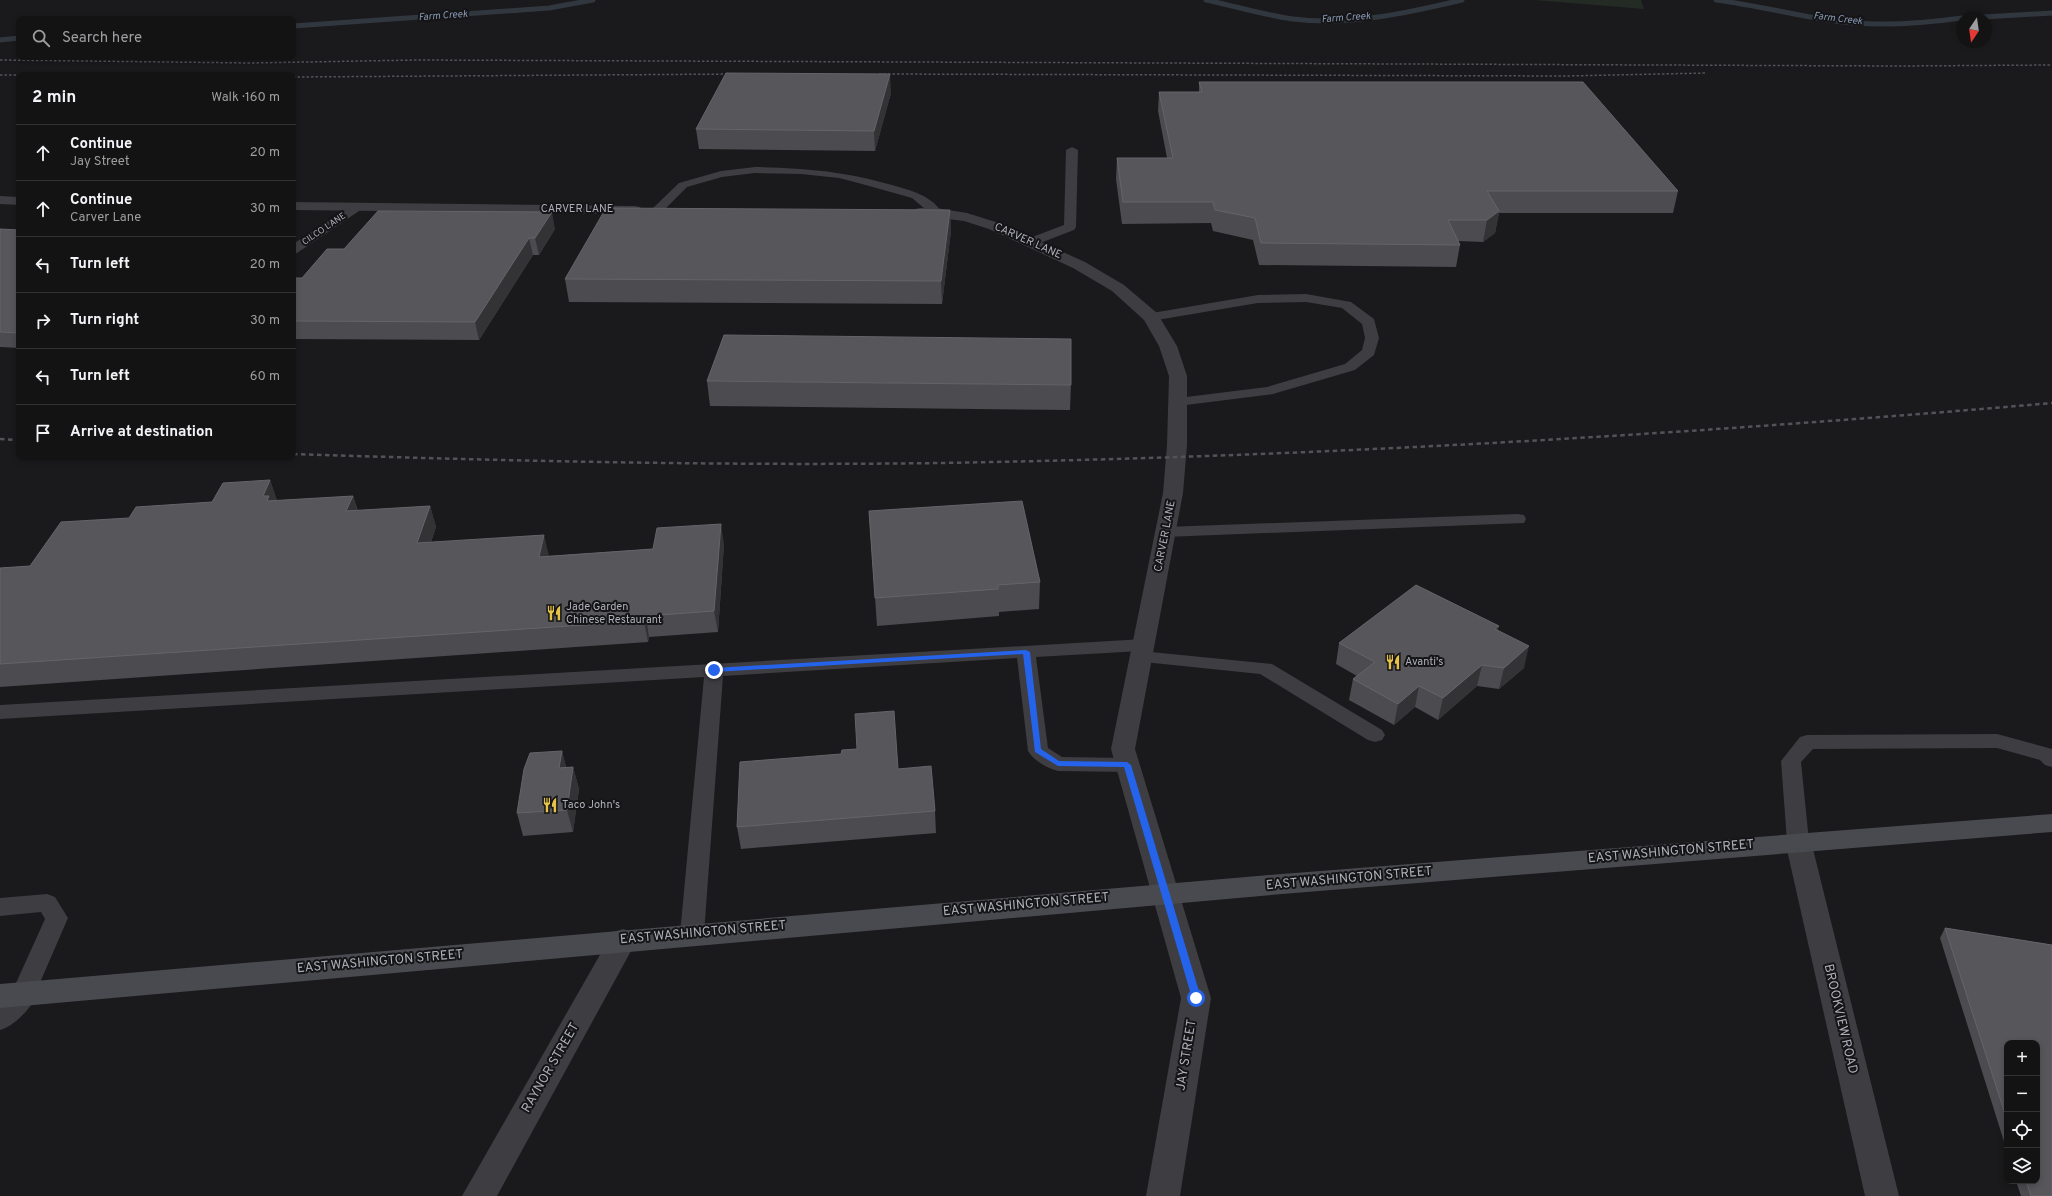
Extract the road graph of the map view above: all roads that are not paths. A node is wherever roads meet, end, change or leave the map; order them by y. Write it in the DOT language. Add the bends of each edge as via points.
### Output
graph roads {
  1 [pos="1072,150"];
  2 [pos="0,200"];
  3 [pos="16,201"];
  4 [pos="296,206"];
  5 [pos="355,208"];
  6 [pos="657,210"];
  7 [pos="681,210"];
  8 [pos="904,211"];
  9 [pos="936,212"];
  10 [pos="1031,242"];
  11 [pos="296,248"];
  12 [pos="1151,316"];
  13 [pos="1178,402"];
  14 [pos="1518,519"];
  15 [pos="1166,532"];
  16 [pos="1142,651"];
  17 [pos="1026,652"];
  18 [pos="714,670"];
  19 [pos="0,712"];
  20 [pos="1375,735"];
  21 [pos="2052,760"];
  22 [pos="1127,765"];
  23 [pos="2052,823"];
  24 [pos="1798,842"];
  25 [pos="1166,893"];
  26 [pos="0,907"];
  27 [pos="692,934"];
  28 [pos="623,940"];
  29 [pos="11,995"];
  30 [pos="0,1018"];
  31 [pos="478,1196"];
  32 [pos="1163,1196"];
  33 [pos="1882,1196"];
  1 -- 10 [label="lane" via="1070,228"];
  2 -- 3 [label="street"];
  4 -- 5 [label="street, CARVER LANE"];
  5 -- 6 [label="street, CARVER LANE"];
  5 -- 11 [label="lane, CILCO LANE"];
  6 -- 7 [label="street, CARVER LANE"];
  6 -- 9 [label="lane" via="683,185 721,174 755,170 800,171 865,181 916,196"];
  8 -- 9 [label="street, CARVER LANE"];
  9 -- 10 [label="street, CARVER LANE" via="967,217"];
  10 -- 12 [label="street, CARVER LANE" via="1079,265 1118,288"];
  12 -- 13 [label="street, CARVER LANE" via="1168,346 1178,376"];
  12 -- 13 [label="lane" via="1258,299 1306,298 1346,305 1369,322 1372,338 1369,352 1350,367 1268,391"];
  13 -- 15 [label="street, CARVER LANE" via="1173,494"];
  14 -- 15 [label="lane"];
  15 -- 16 [label="street, CARVER LANE"];
  16 -- 17 [label="lane"];
  16 -- 20 [label="lane" via="1265,668"];
  16 -- 22 [label="street, CARVER LANE" via="1123,750"];
  17 -- 18 [label="lane"];
  17 -- 22 [label="lane" via="1038,750 1058,764"];
  18 -- 19 [label="lane"];
  18 -- 27 [label="lane"];
  21 -- 24 [label="lane" via="2047,756 1997,741 1807,742 1791,761"];
  22 -- 25 [label="street, CARVER LANE"];
  23 -- 24 [label="main road, EAST WASHINGTON STREET"];
  24 -- 25 [label="main road, EAST WASHINGTON STREET"];
  24 -- 33 [label="street, BROOKVIEW ROAD"];
  25 -- 27 [label="main road, EAST WASHINGTON STREET"];
  25 -- 32 [label="street, JAY STREET" via="1196,998"];
  26 -- 29 [label="lane" via="47,903 57,918"];
  27 -- 28 [label="main road, EAST WASHINGTON STREET"];
  28 -- 29 [label="main road, EAST WASHINGTON STREET"];
  28 -- 31 [label="street, RAYNOR STREET"];
  29 -- 30 [label="street"];
}
